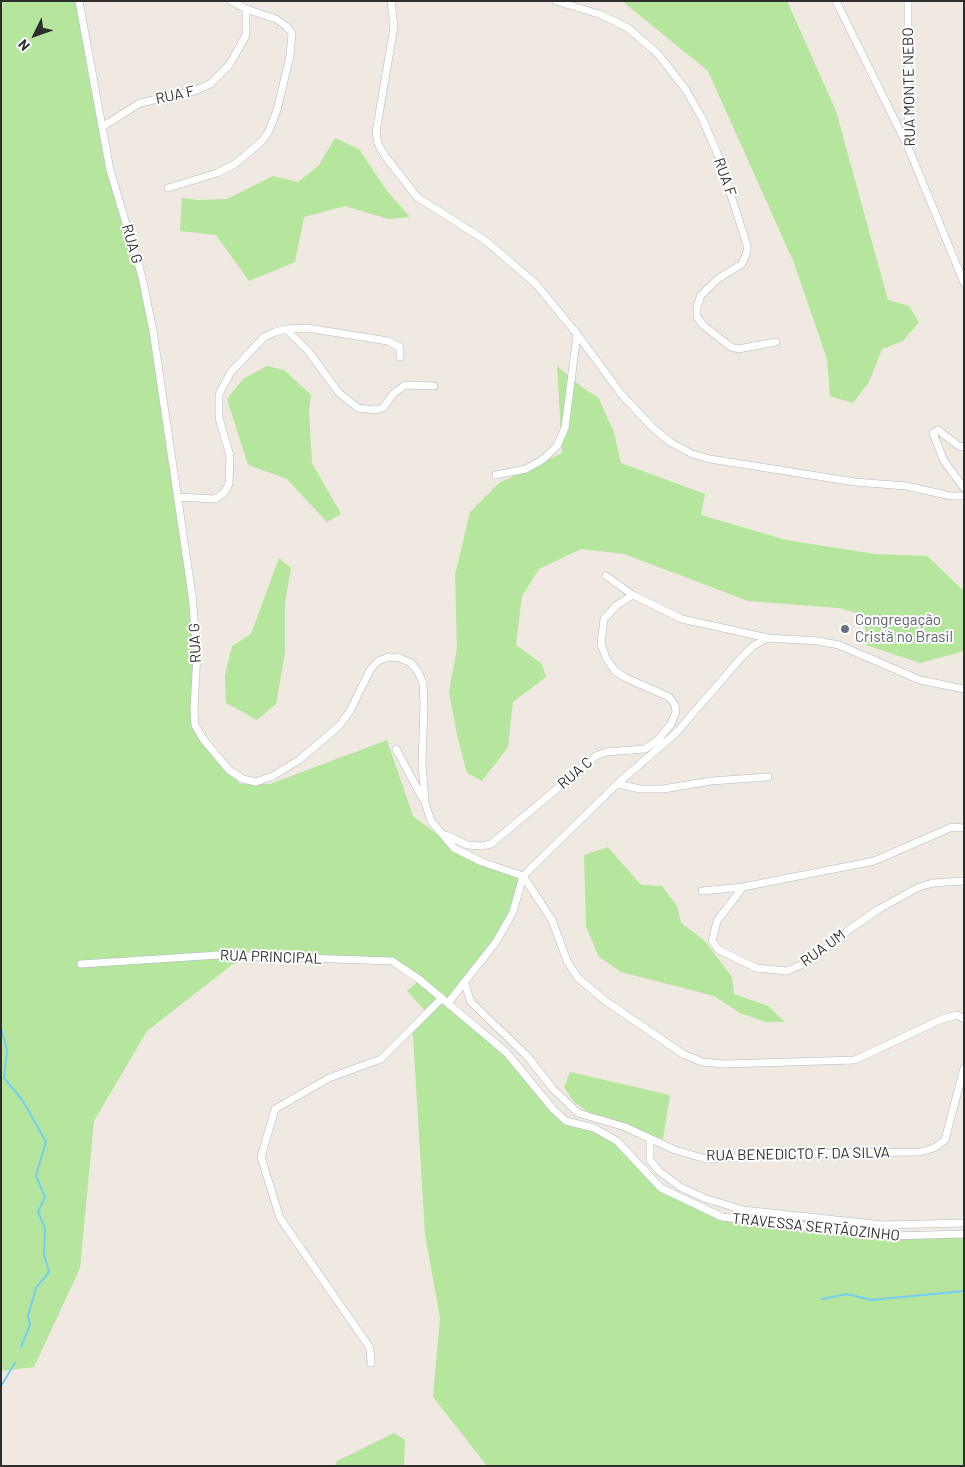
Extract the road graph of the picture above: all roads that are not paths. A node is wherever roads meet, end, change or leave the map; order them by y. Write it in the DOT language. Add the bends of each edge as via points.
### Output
graph roads {
  1 [pos="79,1"];
  2 [pos="231,1"];
  3 [pos="391,1"];
  4 [pos="556,1"];
  5 [pos="836,1"];
  6 [pos="908,1"];
  7 [pos="246,9"];
  8 [pos="102,127"];
  9 [pos="908,148"];
  10 [pos="168,188"];
  11 [pos="964,283"];
  12 [pos="286,329"];
  13 [pos="577,334"];
  14 [pos="776,342"];
  15 [pos="400,357"];
  16 [pos="434,386"];
  17 [pos="964,447"];
  18 [pos="496,475"];
  19 [pos="964,488"];
  20 [pos="964,496"];
  21 [pos="177,497"];
  22 [pos="606,576"];
  23 [pos="633,595"];
  24 [pos="768,638"];
  25 [pos="964,689"];
  26 [pos="396,749"];
  27 [pos="768,777"];
  28 [pos="617,784"];
  29 [pos="425,802"];
  30 [pos="431,821"];
  31 [pos="964,828"];
  32 [pos="523,876"];
  33 [pos="964,881"];
  34 [pos="743,888"];
  35 [pos="702,891"];
  36 [pos="81,964"];
  37 [pos="464,982"];
  38 [pos="445,1000"];
  39 [pos="964,1019"];
  40 [pos="964,1068"];
  41 [pos="650,1140"];
  42 [pos="964,1223"];
  43 [pos="964,1234"];
  44 [pos="371,1363"];
  1 -- 8 [label="street, RUA G"];
  2 -- 7 [label="street"];
  3 -- 13 [label="street" via="394,28 376,132 381,150 417,197 493,248 536,284"];
  4 -- 14 [label="street, RUA F" via="602,15 628,28 658,54 686,90 718,155 747,245 742,264 719,278 701,295 696,306 697,316 704,326 731,347 738,349"];
  5 -- 9 [label="street"];
  6 -- 9 [label="street, RUA MONTE NEBO"];
  7 -- 8 [label="street, RUA F" via="246,35 242,45 230,64 210,84 194,91 140,103"];
  7 -- 10 [label="street" via="276,19 292,34 290,56 269,131 235,164"];
  8 -- 21 [label="street, RUA G" via="110,170 142,277 153,331"];
  9 -- 11 [label="street, RUA MONTE NEBO"];
  12 -- 15 [label="street" via="307,328 388,341 400,347"];
  12 -- 16 [label="street" via="310,352 339,393 358,408 383,408 405,385"];
  12 -- 21 [label="street" via="264,337 231,372 223,386 217,406 231,470 224,493 215,499"];
  13 -- 18 [label="street" via="565,428 557,446 526,469"];
  13 -- 20 [label="street" via="622,395 652,427 692,454 856,482"];
  17 -- 19 [label="street" via="938,430 932,433 944,461"];
  21 -- 29 [label="street, RUA G" via="198,653 195,725 203,739 229,770 243,779 256,782 273,776 299,760 339,726 378,661 400,658 410,663 423,683"];
  22 -- 23 [label="street"];
  23 -- 24 [label="street" via="682,619"];
  23 -- 30 [label="street, RUA C" via="604,619 601,644 615,670 626,678 658,690 674,705 676,712 671,724 658,740 645,749 606,752 596,756 491,844 467,845 450,838"];
  24 -- 25 [label="street" via="838,645 920,680"];
  24 -- 28 [label="street" via="753,646 675,734"];
  26 -- 29 [label="street"];
  27 -- 28 [label="street" via="711,781 664,789 640,789"];
  28 -- 32 [label="street"];
  29 -- 30 [label="street, RUA G"];
  30 -- 32 [label="street, RUA G" via="454,848"];
  31 -- 34 [label="street" via="952,827 874,861"];
  32 -- 37 [label="street" via="513,912 496,942"];
  32 -- 39 [label="street" via="552,920 567,961 578,978 653,1034 702,1062 855,1060 942,1019 957,1015"];
  33 -- 34 [label="street, RUA UM" via="919,887 879,909 812,960 786,971 756,968 719,950 712,941 717,921"];
  34 -- 35 [label="street"];
  36 -- 38 [label="street, RUA PRINCIPAL" via="218,955 392,961"];
  37 -- 38 [label="street"];
  37 -- 41 [label="street, RUA BENEDICTO F. DA SILVA" via="471,1002 528,1057 553,1089 578,1113 625,1127"];
  38 -- 43 [label="street, TRAVESSA SERTÃOZINHO" via="507,1053 553,1110 566,1121 594,1128 617,1141 661,1188 722,1217 890,1236"];
  38 -- 44 [label="street" via="381,1059 329,1078 275,1109 261,1157 280,1218 370,1348"];
  40 -- 41 [label="street, RUA BENEDICTO F. DA SILVA" via="945,1140 920,1152 706,1158"];
  41 -- 42 [label="street" via="650,1160 680,1187 743,1210 883,1225"];
}
